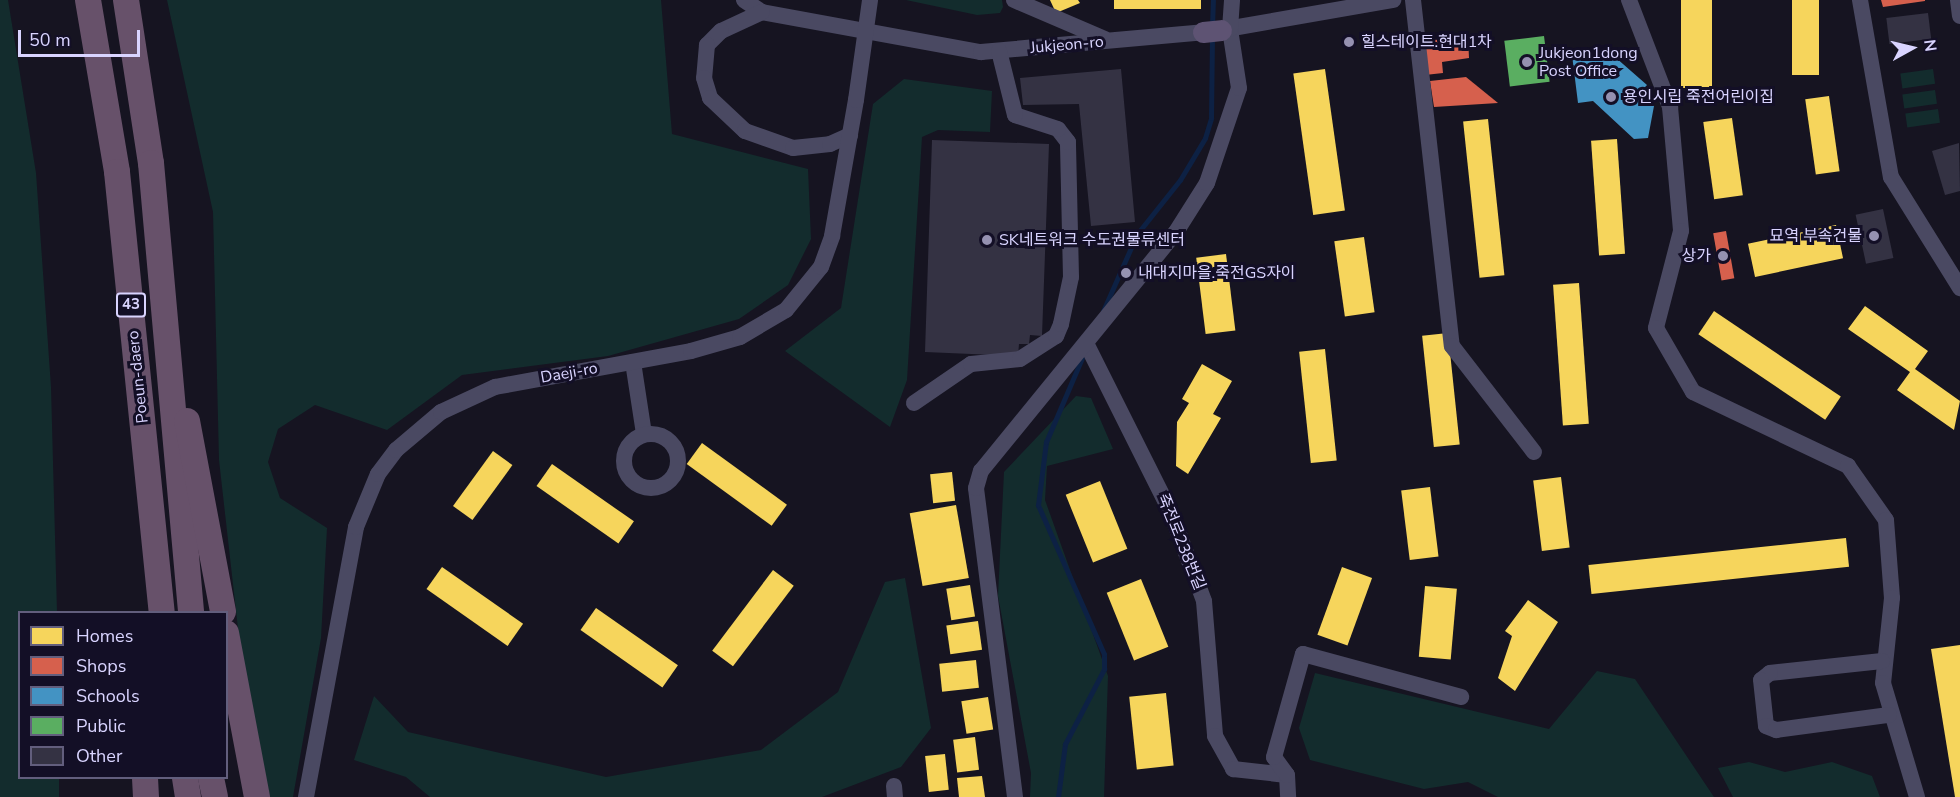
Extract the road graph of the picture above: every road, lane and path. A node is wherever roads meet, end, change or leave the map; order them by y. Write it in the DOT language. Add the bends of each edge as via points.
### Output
graph roads {
  1 [pos="88,0"];
  2 [pos="126,0"];
  3 [pos="744,0"];
  4 [pos="870,0"];
  5 [pos="1014,0"];
  6 [pos="1233,0"];
  7 [pos="1393,0"];
  8 [pos="1413,0"];
  9 [pos="1629,0"];
  10 [pos="1860,0"];
  11 [pos="1958,0"];
  12 [pos="762,12"];
  13 [pos="1960,16"];
  14 [pos="1218,30"];
  15 [pos="1112,41"];
  16 [pos="999,51"];
  17 [pos="850,135"];
  18 [pos="1960,288"];
  19 [pos="168,319"];
  20 [pos="1088,348"];
  21 [pos="633,362"];
  22 [pos="137,370"];
  23 [pos="914,403"];
  24 [pos="644,434"];
  25 [pos="1534,452"];
  26 [pos="148,611"];
  27 [pos="162,611"];
  28 [pos="191,611"];
  29 [pos="223,611"];
  30 [pos="228,644"];
  31 [pos="1882,661"];
  32 [pos="1461,697"];
  33 [pos="1889,715"];
  34 [pos="1287,775"];
  35 [pos="145,779"];
  36 [pos="185,779"];
  37 [pos="211,779"];
  38 [pos="146,797"];
  39 [pos="188,797"];
  40 [pos="215,797"];
  41 [pos="257,797"];
  42 [pos="306,797"];
  43 [pos="1015,797"];
  44 [pos="1288,797"];
  45 [pos="1917,797"];
  1 -- 22 [label="highway, Poeun-daero / 43" via="117,172"];
  2 -- 19 [label="highway, Poeun-daero / 43"];
  3 -- 12 [label="street, Jukjeon-ro"];
  4 -- 17 [label="street, Daeji-ro, bridge"];
  5 -- 15 [label="street" via="1060,24"];
  6 -- 14 [label="street"];
  7 -- 14 [label="street, Jukjeon-ro"];
  8 -- 25 [label="street" via="1452,346"];
  9 -- 31 [label="street" via="1670,108 1680,220 1656,328 1693,392 1848,465 1886,520 1892,598"];
  10 -- 18 [label="street" via="1891,177"];
  11 -- 13 [label="street"];
  12 -- 16 [label="street, Jukjeon-ro"];
  12 -- 17 [label="street" via="721,31 707,45 704,78 710,98 746,131 793,148 830,144"];
  14 -- 15 [label="street, Jukjeon-ro"];
  14 -- 20 [label="street" via="1239,88 1208,183"];
  15 -- 16 [label="street, Jukjeon-ro"];
  16 -- 23 [label="street" via="1015,115 1032,125 1058,129 1068,142 1071,277 1061,324 1056,336 1020,359 971,364"];
  17 -- 21 [label="street, Daeji-ro" via="832,236 805,292 764,326 740,337"];
  19 -- 28 [label="highway, Poeun-daero / 43" via="178,501"];
  19 -- 29 [label="highway"];
  20 -- 34 [label="street, 죽전로238번길" via="1171,513 1204,601 1215,736 1233,769"];
  20 -- 43 [label="street" via="988,458 976,488"];
  21 -- 24 [label="street"];
  21 -- 42 [label="street, Daeji-ro" via="495,387 441,412 396,450 374,482 356,527"];
  22 -- 26 [label="highway"];
  22 -- 27 [label="highway, Poeun-daero / 43"];
  24 -- 24 [label="street" via="630,444 624,460 636,483 652,488 667,483 684,453 662,436"];
  30 -- 41 [label="highway"];
  31 -- 33 [label="street"];
  31 -- 33 [label="street" via="1770,673 1761,680 1766,726 1776,730"];
  32 -- 34 [label="street" via="1304,654 1274,757"];
  33 -- 45 [label="street"];
  34 -- 44 [label="street"];
  35 -- 38 [label="highway"];
  36 -- 39 [label="highway"];
  37 -- 40 [label="highway"];
}
